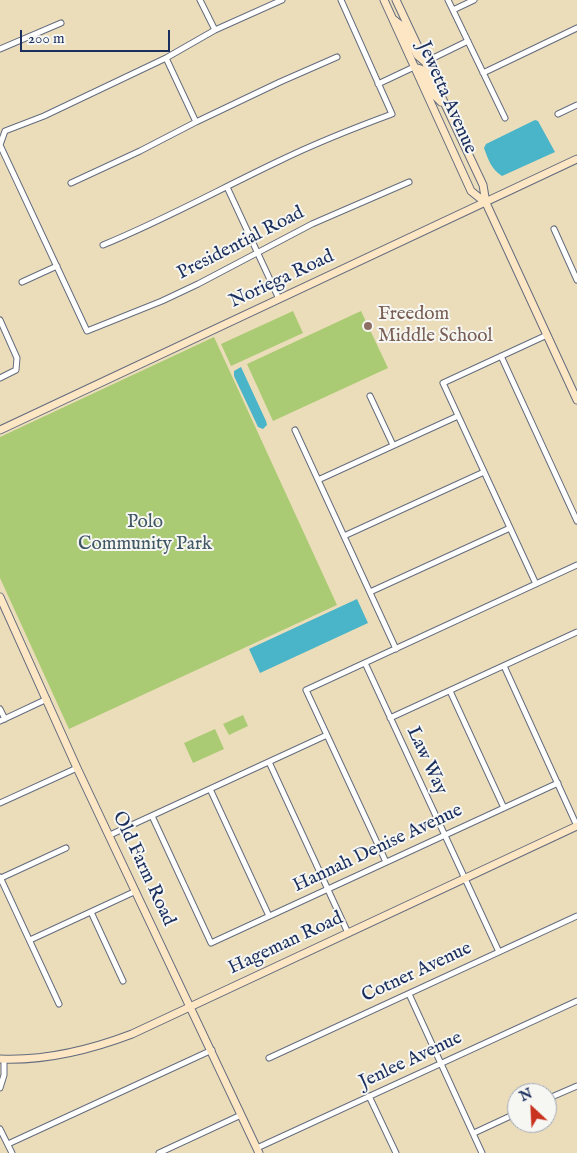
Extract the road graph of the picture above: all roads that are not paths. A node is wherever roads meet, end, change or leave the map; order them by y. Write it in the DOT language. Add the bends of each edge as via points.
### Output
graph roads {
  1 [pos="200,0"];
  2 [pos="282,0"];
  3 [pos="341,0"];
  4 [pos="384,0"];
  5 [pos="396,0"];
  6 [pos="448,0"];
  7 [pos="474,0"];
  8 [pos="453,10"];
  9 [pos="392,18"];
  10 [pos="62,22"];
  11 [pos="577,28"];
  12 [pos="215,30"];
  13 [pos="468,41"];
  14 [pos="0,49"];
  15 [pos="337,57"];
  16 [pos="166,58"];
  17 [pos="425,62"];
  18 [pos="414,67"];
  19 [pos="483,73"];
  20 [pos="378,84"];
  21 [pos="577,105"];
  22 [pos="445,106"];
  23 [pos="558,114"];
  24 [pos="505,118"];
  25 [pos="196,122"];
  26 [pos="577,159"];
  27 [pos="409,182"];
  28 [pos="71,183"];
  29 [pos="227,187"];
  30 [pos="486,203"];
  31 [pos="554,230"];
  32 [pos="103,245"];
  33 [pos="257,252"];
  34 [pos="57,266"];
  35 [pos="577,280"];
  36 [pos="22,282"];
  37 [pos="279,299"];
  38 [pos="0,320"];
  39 [pos="547,335"];
  40 [pos="501,356"];
  41 [pos="0,378"];
  42 [pos="370,396"];
  43 [pos="577,400"];
  44 [pos="458,416"];
  45 [pos="0,430"];
  46 [pos="295,430"];
  47 [pos="393,445"];
  48 [pos="484,472"];
  49 [pos="318,480"];
  50 [pos="577,503"];
  51 [pos="570,506"];
  52 [pos="577,521"];
  53 [pos="510,528"];
  54 [pos="344,536"];
  55 [pos="577,565"];
  56 [pos="536,584"];
  57 [pos="370,592"];
  58 [pos="0,597"];
  59 [pos="577,632"];
  60 [pos="396,649"];
  61 [pos="365,663"];
  62 [pos="504,666"];
  63 [pos="450,691"];
  64 [pos="47,699"];
  65 [pos="0,708"];
  66 [pos="390,718"];
  67 [pos="2,720"];
  68 [pos="327,735"];
  69 [pos="269,762"];
  70 [pos="77,768"];
  71 [pos="558,783"];
  72 [pos="210,789"];
  73 [pos="0,803"];
  74 [pos="504,808"];
  75 [pos="152,816"];
  76 [pos="577,826"];
  77 [pos="110,835"];
  78 [pos="444,835"];
  79 [pos="66,848"];
  80 [pos="386,862"];
  81 [pos="0,878"];
  82 [pos="465,879"];
  83 [pos="327,889"];
  84 [pos="136,891"];
  85 [pos="91,912"];
  86 [pos="269,916"];
  87 [pos="577,916"];
  88 [pos="348,933"];
  89 [pos="30,940"];
  90 [pos="499,952"];
  91 [pos="123,981"];
  92 [pos="408,994"];
  93 [pos="577,1001"];
  94 [pos="59,1004"];
  95 [pos="190,1006"];
  96 [pos="212,1050"];
  97 [pos="269,1058"];
  98 [pos="2,1059"];
  99 [pos="441,1064"];
  100 [pos="577,1086"];
  101 [pos="0,1088"];
  102 [pos="557,1095"];
  103 [pos="370,1096"];
  104 [pos="242,1114"];
  105 [pos="507,1118"];
  106 [pos="0,1129"];
  107 [pos="474,1133"];
  108 [pos="8,1144"];
  109 [pos="258,1151"];
  110 [pos="12,1153"];
  111 [pos="159,1153"];
  112 [pos="396,1153"];
  113 [pos="482,1153"];
  1 -- 12 [label="street"];
  2 -- 12 [label="street"];
  3 -- 20 [label="street"];
  4 -- 9 [label="street, Jewetta Avenue"];
  5 -- 17 [label="street, Jewetta Avenue"];
  6 -- 8 [label="street"];
  7 -- 8 [label="street"];
  8 -- 13 [label="street"];
  9 -- 17 [label="street" via="402,26 417,55"];
  9 -- 18 [label="street, Jewetta Avenue"];
  10 -- 14 [label="street"];
  11 -- 19 [label="street"];
  12 -- 16 [label="street"];
  13 -- 17 [label="street"];
  13 -- 19 [label="street"];
  15 -- 25 [label="street"];
  16 -- 25 [label="street"];
  16 -- 34 [label="street" via="5,131 0,145"];
  17 -- 22 [label="street, Jewetta Avenue"];
  18 -- 20 [label="street"];
  18 -- 22 [label="street" via="421,69 435,96"];
  18 -- 30 [label="street, Jewetta Avenue" via="470,191"];
  19 -- 24 [label="street"];
  20 -- 29 [label="street" via="392,114 317,143"];
  21 -- 23 [label="street"];
  22 -- 30 [label="street, Jewetta Avenue" via="483,185"];
  25 -- 28 [label="street"];
  26 -- 30 [label="street, Noriega Road"];
  27 -- 33 [label="street, Presidential Road" via="348,207"];
  29 -- 32 [label="street"];
  29 -- 33 [label="street"];
  30 -- 37 [label="street, Noriega Road"];
  30 -- 39 [label="street, Jewetta Avenue"];
  31 -- 35 [label="street"];
  33 -- 34 [label="street, Presidential Road" via="162,301 87,331"];
  33 -- 37 [label="street"];
  34 -- 36 [label="street"];
  37 -- 45 [label="street, Noriega Road"];
  38 -- 41 [label="street" via="17,358 16,370"];
  39 -- 40 [label="street"];
  39 -- 43 [label="street, Jewetta Avenue"];
  40 -- 44 [label="street" via="443,383"];
  40 -- 51 [label="street"];
  42 -- 47 [label="street"];
  44 -- 47 [label="street"];
  44 -- 48 [label="street"];
  46 -- 49 [label="street"];
  47 -- 49 [label="street"];
  48 -- 53 [label="street"];
  48 -- 54 [label="street"];
  49 -- 54 [label="street"];
  50 -- 51 [label="street"];
  51 -- 52 [label="street"];
  53 -- 56 [label="street"];
  53 -- 57 [label="street"];
  54 -- 57 [label="street"];
  55 -- 56 [label="street"];
  56 -- 60 [label="street"];
  57 -- 60 [label="street"];
  58 -- 64 [label="street, Old Farm Road"];
  59 -- 62 [label="street"];
  60 -- 61 [label="street"];
  61 -- 66 [label="street, Law Way"];
  61 -- 68 [label="street" via="306,690"];
  62 -- 63 [label="street"];
  62 -- 71 [label="street"];
  63 -- 66 [label="street"];
  63 -- 74 [label="street"];
  64 -- 67 [label="street"];
  64 -- 70 [label="street, Old Farm Road"];
  65 -- 67 [label="street"];
  66 -- 78 [label="street, Law Way"];
  68 -- 69 [label="street"];
  68 -- 80 [label="street"];
  69 -- 72 [label="street"];
  69 -- 83 [label="street"];
  70 -- 73 [label="street"];
  70 -- 77 [label="street, Old Farm Road"];
  71 -- 74 [label="street, Hannah Denise Avenue"];
  71 -- 76 [label="street"];
  72 -- 75 [label="street"];
  72 -- 86 [label="street"];
  74 -- 78 [label="street, Hannah Denise Avenue"];
  75 -- 77 [label="street"];
  75 -- 86 [label="street, Hannah Denise Avenue" via="211,943"];
  76 -- 82 [label="street, Hageman Road"];
  77 -- 84 [label="street, Old Farm Road"];
  78 -- 80 [label="street, Hannah Denise Avenue"];
  78 -- 82 [label="street, Law Way"];
  79 -- 81 [label="street"];
  80 -- 83 [label="street, Hannah Denise Avenue"];
  81 -- 89 [label="street"];
  82 -- 88 [label="street, Hageman Road"];
  82 -- 90 [label="street, Law Way"];
  83 -- 86 [label="street, Hannah Denise Avenue"];
  83 -- 88 [label="street"];
  84 -- 85 [label="street"];
  84 -- 95 [label="street, Old Farm Road"];
  85 -- 89 [label="street"];
  85 -- 91 [label="street"];
  87 -- 90 [label="street, Cotner Avenue"];
  88 -- 95 [label="street, Hageman Road"];
  89 -- 94 [label="street"];
  90 -- 92 [label="street, Cotner Avenue"];
  92 -- 97 [label="street, Cotner Avenue"];
  92 -- 99 [label="street"];
  93 -- 99 [label="street, Jenlee Avenue"];
  95 -- 96 [label="street, Old Farm Road"];
  95 -- 98 [label="street, Hageman Road" via="132,1034 93,1048 46,1057"];
  96 -- 104 [label="street, Old Farm Road"];
  96 -- 108 [label="street"];
  98 -- 101 [label="street" via="4,1075"];
  99 -- 103 [label="street, Jenlee Avenue"];
  99 -- 107 [label="street"];
  100 -- 102 [label="street"];
  103 -- 109 [label="street, Jenlee Avenue"];
  103 -- 112 [label="street"];
  104 -- 109 [label="street, Old Farm Road"];
  104 -- 111 [label="street"];
  105 -- 107 [label="street"];
  106 -- 108 [label="street"];
  107 -- 113 [label="street"];
  108 -- 110 [label="street"];
}
